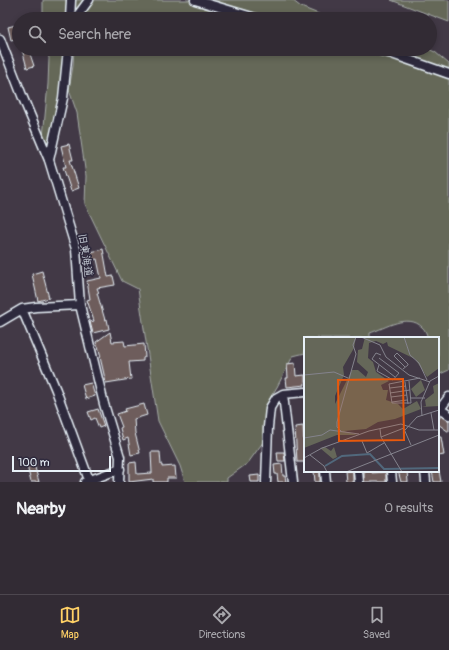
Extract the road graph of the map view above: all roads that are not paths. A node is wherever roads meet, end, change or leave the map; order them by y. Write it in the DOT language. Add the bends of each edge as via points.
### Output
graph roads {
  1 [pos="71,0"];
  2 [pos="89,0"];
  3 [pos="196,0"];
  4 [pos="70,12"];
  5 [pos="80,12"];
  6 [pos="236,12"];
  7 [pos="0,39"];
  8 [pos="67,56"];
  9 [pos="398,56"];
  10 [pos="449,74"];
  11 [pos="49,160"];
  12 [pos="80,305"];
  13 [pos="22,309"];
  14 [pos="0,322"];
  15 [pos="304,392"];
  16 [pos="283,394"];
  17 [pos="449,397"];
  18 [pos="449,416"];
  19 [pos="120,469"];
  20 [pos="324,472"];
  21 [pos="358,472"];
  22 [pos="391,472"];
  23 [pos="425,472"];
  24 [pos="87,481"];
  25 [pos="119,482"];
  26 [pos="266,482"];
  27 [pos="293,482"];
  28 [pos="326,482"];
  29 [pos="359,482"];
  30 [pos="392,482"];
  31 [pos="426,482"];
  1 -- 4 [label="street"];
  2 -- 5 [label="street"];
  3 -- 6 [label="street"];
  7 -- 11 [label="street, 旧東海道"];
  8 -- 11 [label="street" via="63,98"];
  9 -- 10 [label="street"];
  11 -- 12 [label="street, 旧東海道" via="76,250"];
  12 -- 13 [label="street"];
  12 -- 19 [label="street, 旧東海道" via="120,457"];
  13 -- 14 [label="street"];
  13 -- 24 [label="street" via="56,390"];
  15 -- 16 [label="street"];
  16 -- 26 [label="street" via="276,398 270,408"];
  16 -- 27 [label="street"];
  17 -- 18 [label="street" via="440,409"];
  19 -- 24 [label="street"];
  19 -- 25 [label="street, 旧東海道"];
  20 -- 28 [label="street"];
  21 -- 29 [label="street"];
  22 -- 30 [label="street"];
  23 -- 31 [label="street"];
}
